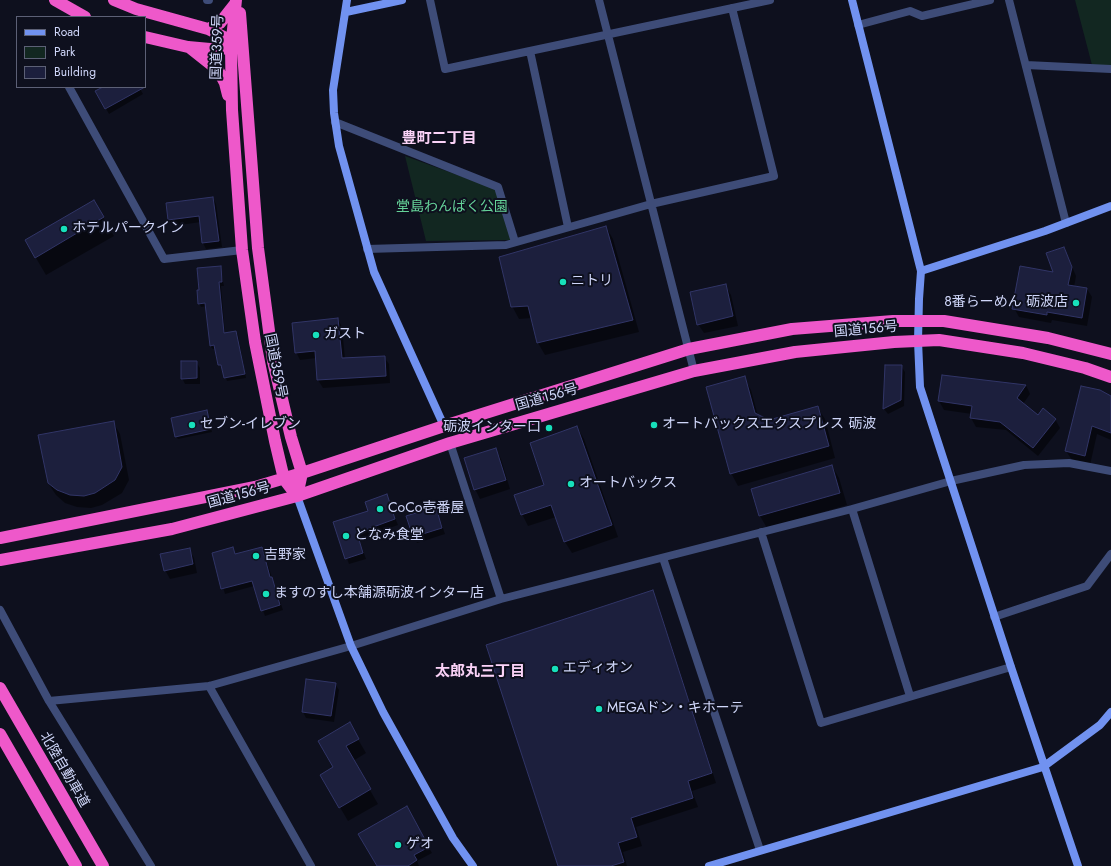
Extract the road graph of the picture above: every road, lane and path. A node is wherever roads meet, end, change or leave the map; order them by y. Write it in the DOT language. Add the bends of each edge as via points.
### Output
graph roads {
  1 [pos="55,0"];
  2 [pos="114,0"];
  3 [pos="347,0"];
  4 [pos="402,0"];
  5 [pos="430,0"];
  6 [pos="599,0"];
  7 [pos="770,0"];
  8 [pos="852,0"];
  9 [pos="990,0"];
  10 [pos="1009,0"];
  11 [pos="237,1"];
  12 [pos="732,8"];
  13 [pos="346,12"];
  14 [pos="83,16"];
  15 [pos="858,25"];
  16 [pos="208,29"];
  17 [pos="607,35"];
  18 [pos="146,37"];
  19 [pos="235,45"];
  20 [pos="188,47"];
  21 [pos="530,51"];
  22 [pos="1026,65"];
  23 [pos="1111,69"];
  24 [pos="70,88"];
  25 [pos="232,110"];
  26 [pos="335,122"];
  27 [pos="651,204"];
  28 [pos="1111,206"];
  29 [pos="1066,223"];
  30 [pos="568,227"];
  31 [pos="515,242"];
  32 [pos="367,249"];
  33 [pos="242,250"];
  34 [pos="921,271"];
  35 [pos="918,321"];
  36 [pos="918,341"];
  37 [pos="689,349"];
  38 [pos="1111,354"];
  39 [pos="694,371"];
  40 [pos="1111,378"];
  41 [pos="444,426"];
  42 [pos="450,443"];
  43 [pos="1111,471"];
  44 [pos="302,474"];
  45 [pos="284,479"];
  46 [pos="951,481"];
  47 [pos="297,496"];
  48 [pos="852,509"];
  49 [pos="761,532"];
  50 [pos="0,538"];
  51 [pos="1111,554"];
  52 [pos="663,558"];
  53 [pos="0,560"];
  54 [pos="501,599"];
  55 [pos="0,610"];
  56 [pos="994,617"];
  57 [pos="351,646"];
  58 [pos="1010,667"];
  59 [pos="209,686"];
  60 [pos="0,688"];
  61 [pos="910,696"];
  62 [pos="48,701"];
  63 [pos="1111,712"];
  64 [pos="0,734"];
  65 [pos="1044,767"];
  66 [pos="760,850"];
  67 [pos="76,866"];
  68 [pos="103,866"];
  69 [pos="151,866"];
  70 [pos="311,866"];
  71 [pos="473,866"];
  72 [pos="709,866"];
  73 [pos="1078,866"];
  1 -- 14 [label="highway"];
  2 -- 16 [label="highway" via="136,9"];
  3 -- 13 [label="street"];
  4 -- 13 [label="street"];
  5 -- 21 [label="street" via="445,69"];
  6 -- 17 [label="street"];
  7 -- 12 [label="street"];
  8 -- 15 [label="street"];
  9 -- 15 [label="street" via="922,16 910,11"];
  10 -- 22 [label="street"];
  11 -- 16 [label="highway" via="220,23"];
  11 -- 19 [label="highway, 国道359号"];
  12 -- 17 [label="street"];
  12 -- 27 [label="street" via="774,176"];
  13 -- 26 [label="street" via="333,90"];
  15 -- 34 [label="street"];
  16 -- 19 [label="highway"];
  17 -- 21 [label="street"];
  17 -- 27 [label="street"];
  18 -- 20 [label="highway"];
  19 -- 20 [label="highway"];
  19 -- 25 [label="highway, 国道359号"];
  19 -- 44 [label="highway, 国道359号" via="273,361"];
  20 -- 25 [label="highway" via="218,70 225,83"];
  21 -- 30 [label="street"];
  22 -- 23 [label="street"];
  22 -- 29 [label="street"];
  24 -- 33 [label="street" via="164,259"];
  25 -- 33 [label="highway, 国道359号"];
  26 -- 31 [label="street" via="498,187"];
  26 -- 32 [label="street"];
  27 -- 30 [label="street"];
  27 -- 37 [label="street"];
  28 -- 29 [label="street"];
  29 -- 34 [label="street"];
  30 -- 31 [label="street"];
  31 -- 32 [label="street" via="506,245"];
  32 -- 41 [label="street" via="374,272"];
  33 -- 45 [label="highway, 国道359号" via="255,342"];
  34 -- 35 [label="street"];
  35 -- 36 [label="street"];
  35 -- 37 [label="highway, 国道156号" via="792,329"];
  35 -- 38 [label="highway, 国道156号" via="944,321 1048,338"];
  36 -- 39 [label="highway, 国道156号" via="795,352"];
  36 -- 40 [label="highway, 国道156号" via="940,340 1023,353 1084,368"];
  36 -- 46 [label="street" via="920,387"];
  37 -- 39 [label="street"];
  37 -- 41 [label="highway, 国道156号"];
  39 -- 42 [label="highway, 国道156号"];
  41 -- 44 [label="highway, 国道156号"];
  42 -- 47 [label="highway, 国道156号"];
  42 -- 54 [label="street"];
  43 -- 46 [label="street" via="1069,463 1024,465"];
  44 -- 45 [label="highway, 国道156号"];
  44 -- 47 [label="highway, 国道359号"];
  45 -- 47 [label="highway, 国道359号"];
  45 -- 50 [label="highway, 国道156号"];
  46 -- 48 [label="street"];
  46 -- 56 [label="street"];
  47 -- 53 [label="highway, 国道156号" via="172,529"];
  47 -- 57 [label="street"];
  48 -- 49 [label="street"];
  48 -- 61 [label="street"];
  49 -- 52 [label="street"];
  49 -- 61 [label="street" via="821,723"];
  51 -- 56 [label="street" via="1087,586"];
  52 -- 54 [label="street"];
  52 -- 66 [label="street"];
  54 -- 57 [label="street"];
  55 -- 62 [label="street"];
  56 -- 58 [label="street"];
  57 -- 59 [label="street"];
  57 -- 71 [label="street" via="383,712 453,838"];
  58 -- 61 [label="street"];
  58 -- 65 [label="street"];
  59 -- 62 [label="street"];
  59 -- 70 [label="street"];
  60 -- 68 [label="highway, 北陸自動車道"];
  62 -- 69 [label="street"];
  63 -- 65 [label="street" via="1100,725"];
  64 -- 67 [label="highway"];
  65 -- 66 [label="street"];
  65 -- 73 [label="street"];
  66 -- 72 [label="street"];
}
